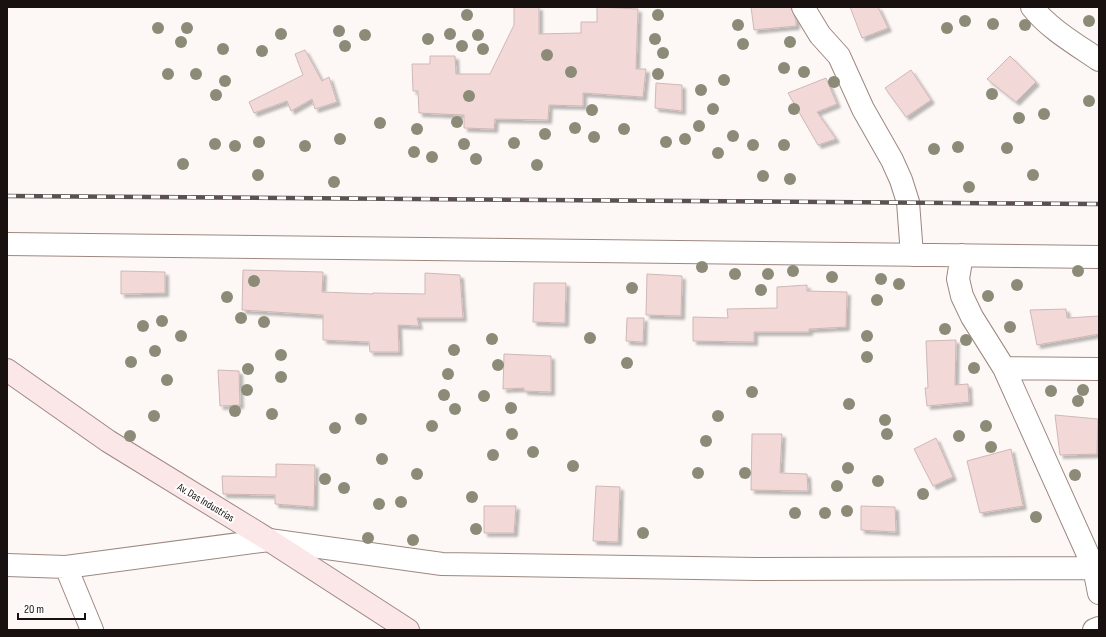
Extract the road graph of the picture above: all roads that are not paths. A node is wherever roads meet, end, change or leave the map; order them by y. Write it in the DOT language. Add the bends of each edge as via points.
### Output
graph roads {
  1 [pos="803,7"];
  2 [pos="1032,7"];
  3 [pos="1099,60"];
  4 [pos="7,244"];
  5 [pos="912,255"];
  6 [pos="962,256"];
  7 [pos="1099,257"];
  8 [pos="1004,368"];
  9 [pos="1099,369"];
  10 [pos="7,370"];
  11 [pos="269,540"];
  12 [pos="7,565"];
  13 [pos="66,567"];
  14 [pos="1096,568"];
  15 [pos="1099,593"];
  16 [pos="1099,628"];
  17 [pos="92,630"];
  18 [pos="408,630"];
  19 [pos="1094,630"];
  1 -- 5 [label="street" via="820,35 839,56 863,109 901,180 908,202"];
  2 -- 3 [label="street" via="1059,32"];
  4 -- 5 [label="street"];
  5 -- 6 [label="street"];
  6 -- 7 [label="street"];
  6 -- 8 [label="street" via="958,279 962,296"];
  8 -- 9 [label="street"];
  8 -- 14 [label="street"];
  10 -- 11 [label="main road, Av. Das Industrias" via="108,441"];
  11 -- 13 [label="street"];
  11 -- 14 [label="street" via="442,564 757,569"];
  11 -- 18 [label="main road, Av. Das Industrias"];
  12 -- 13 [label="street"];
  13 -- 17 [label="street"];
  14 -- 15 [label="street"];
  16 -- 19 [label="street"];
}
